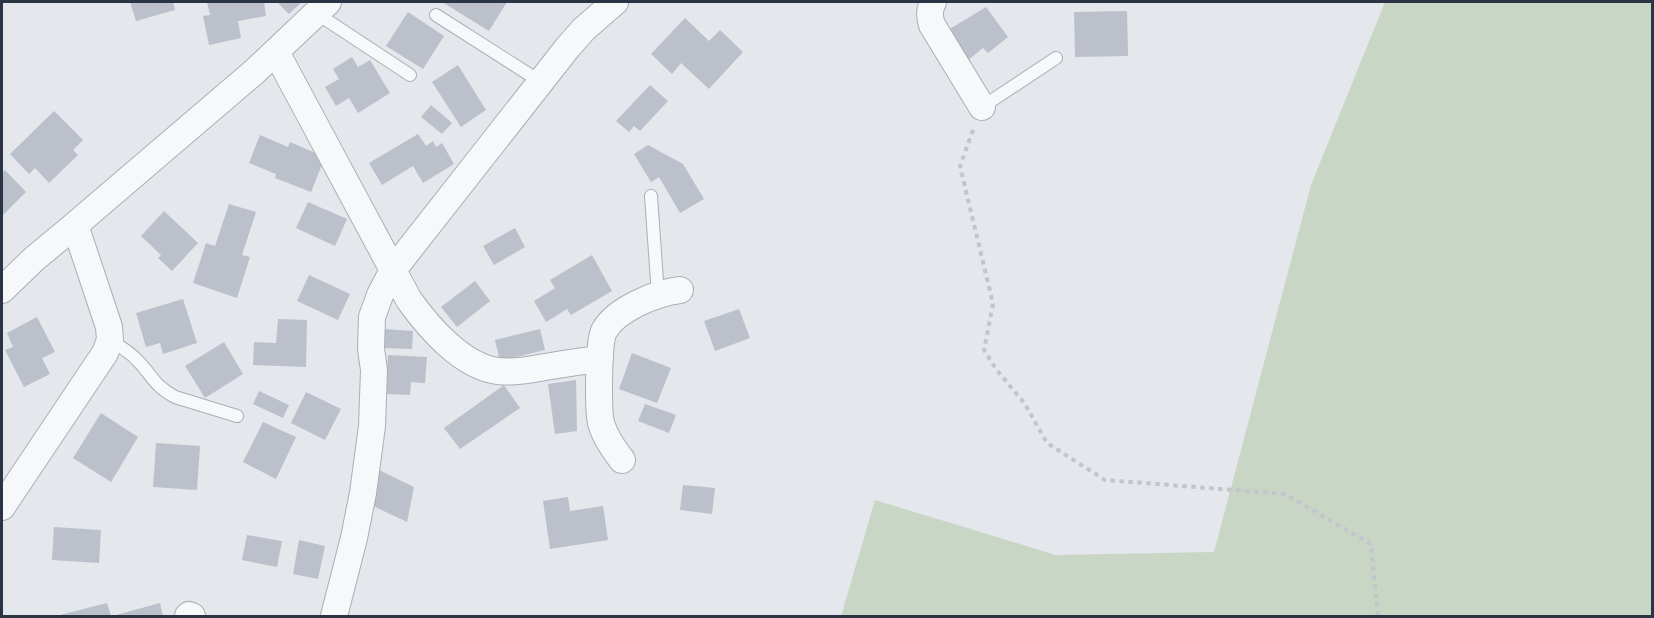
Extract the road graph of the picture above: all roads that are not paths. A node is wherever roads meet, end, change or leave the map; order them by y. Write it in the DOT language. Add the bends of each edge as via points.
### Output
graph roads {
  1 [pos="615,2"];
  2 [pos="933,2"];
  3 [pos="322,7"];
  4 [pos="436,15"];
  5 [pos="276,52"];
  6 [pos="1056,58"];
  7 [pos="410,75"];
  8 [pos="541,82"];
  9 [pos="982,107"];
  10 [pos="651,196"];
  11 [pos="75,225"];
  12 [pos="393,270"];
  13 [pos="2,290"];
  14 [pos="669,292"];
  15 [pos="110,340"];
  16 [pos="600,359"];
  17 [pos="237,416"];
  18 [pos="622,460"];
  19 [pos="2,507"];
  20 [pos="334,616"];
  1 -- 8 [label="street" via="584,29"];
  2 -- 9 [label="street" via="929,17 932,25"];
  3 -- 5 [label="street"];
  3 -- 7 [label="lane"];
  4 -- 8 [label="lane"];
  5 -- 11 [label="street"];
  5 -- 12 [label="street"];
  6 -- 9 [label="lane"];
  8 -- 12 [label="street"];
  10 -- 14 [label="lane"];
  11 -- 13 [label="street"];
  11 -- 15 [label="street"];
  12 -- 16 [label="street" via="431,329 478,365 506,372"];
  12 -- 20 [label="street" via="372,317 372,426 354,538"];
  14 -- 16 [label="street" via="618,316 602,337"];
  15 -- 17 [label="lane" via="137,360 168,394"];
  15 -- 19 [label="street"];
  16 -- 18 [label="street" via="601,423"];
}
